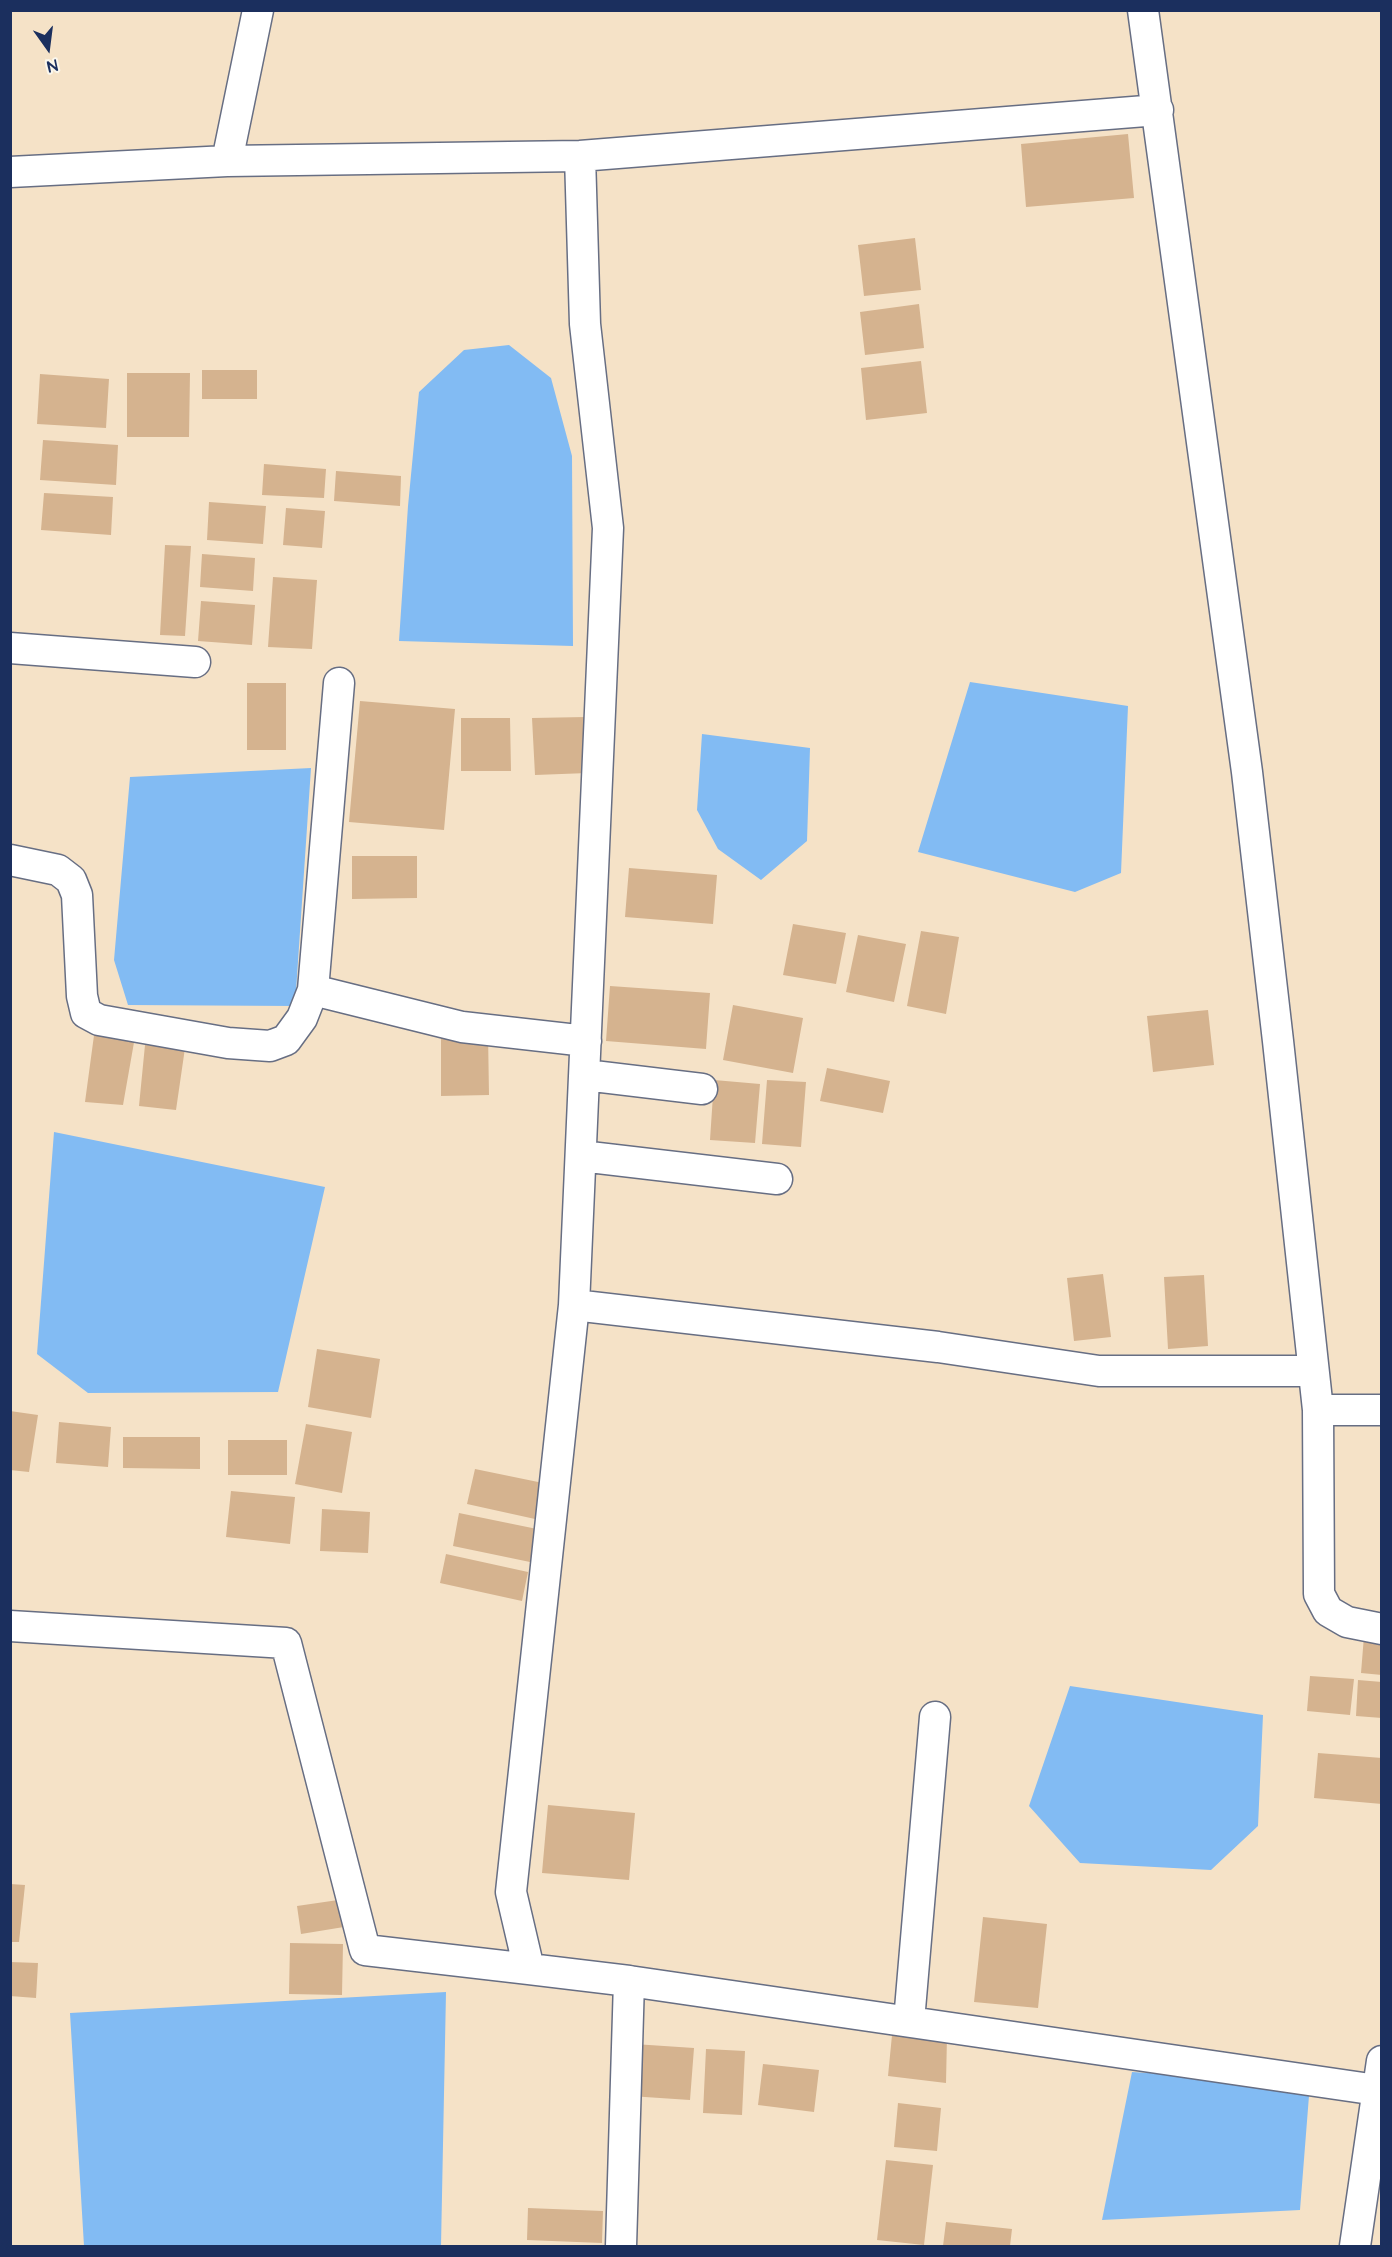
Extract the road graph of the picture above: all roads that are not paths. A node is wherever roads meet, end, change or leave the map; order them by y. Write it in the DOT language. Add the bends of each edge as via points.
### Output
graph roads {
  1 [pos="258,10"];
  2 [pos="1143,10"];
  3 [pos="1158,110"];
  4 [pos="580,156"];
  5 [pos="226,161"];
  6 [pos="10,172"];
  7 [pos="10,648"];
  8 [pos="195,662"];
  9 [pos="339,683"];
  10 [pos="10,861"];
  11 [pos="313,990"];
  12 [pos="586,1041"];
  13 [pos="585,1075"];
  14 [pos="702,1089"];
  15 [pos="581,1156"];
  16 [pos="777,1179"];
  17 [pos="574,1305"];
  18 [pos="1313,1371"];
  19 [pos="1318,1410"];
  20 [pos="1382,1410"];
  21 [pos="10,1626"];
  22 [pos="1382,1629"];
  23 [pos="935,1717"];
  24 [pos="529,1969"];
  25 [pos="629,1981"];
  26 [pos="909,2021"];
  27 [pos="1382,2061"];
  28 [pos="1377,2090"];
  29 [pos="621,2247"];
  30 [pos="1356,2247"];
  1 -- 5 [label="street"];
  2 -- 3 [label="street"];
  3 -- 4 [label="street"];
  3 -- 18 [label="street" via="1247,772"];
  4 -- 5 [label="street"];
  4 -- 12 [label="street" via="585,324 608,528"];
  5 -- 6 [label="street"];
  7 -- 8 [label="street"];
  9 -- 11 [label="street"];
  10 -- 11 [label="street" via="58,870 71,880 77,895 82,996 86,1013 99,1020 270,1046 286,1040 302,1018"];
  11 -- 12 [label="street" via="462,1027"];
  12 -- 13 [label="street"];
  13 -- 14 [label="street"];
  13 -- 15 [label="street"];
  15 -- 16 [label="street"];
  15 -- 17 [label="street"];
  17 -- 18 [label="street" via="938,1347 1099,1371"];
  17 -- 24 [label="street" via="511,1892"];
  18 -- 19 [label="street"];
  19 -- 20 [label="street"];
  19 -- 22 [label="street" via="1318,1594 1328,1611 1347,1622"];
  21 -- 24 [label="street" via="286,1643 365,1950"];
  23 -- 26 [label="street"];
  24 -- 25 [label="street"];
  25 -- 26 [label="street"];
  25 -- 29 [label="street"];
  26 -- 28 [label="street"];
  27 -- 28 [label="street"];
  28 -- 30 [label="street"];
}
